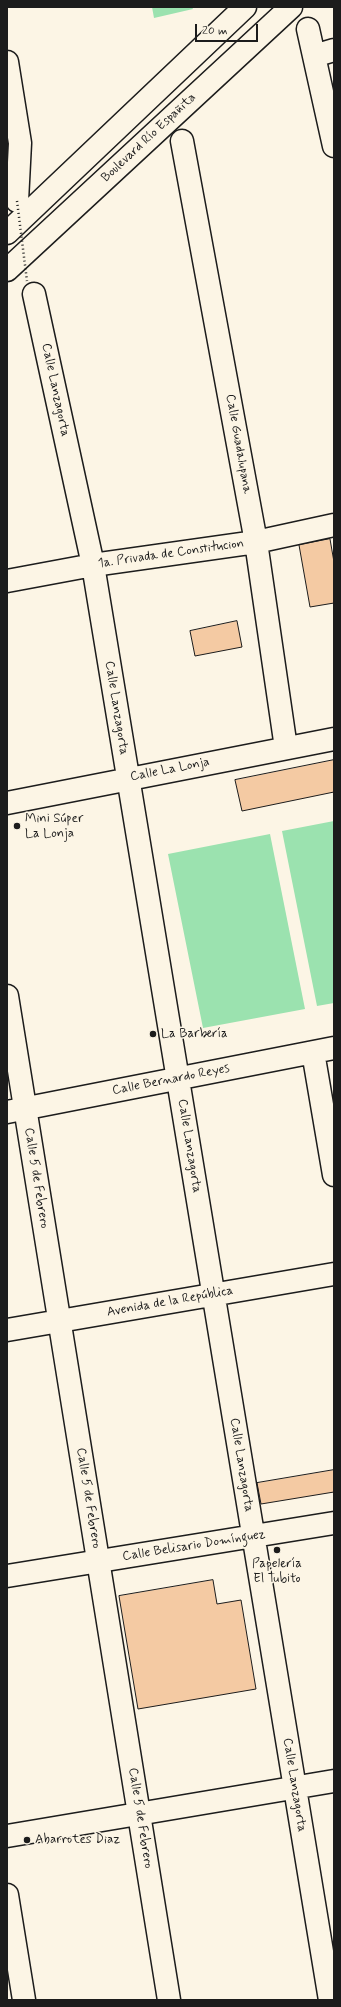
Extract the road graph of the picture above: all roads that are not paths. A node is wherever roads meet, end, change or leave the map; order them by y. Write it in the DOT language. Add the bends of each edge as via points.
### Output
graph roads {
  1 [pos="245,7"];
  2 [pos="291,7"];
  3 [pos="308,29"];
  4 [pos="324,53"];
  5 [pos="7,62"];
  6 [pos="182,141"];
  7 [pos="334,146"];
  8 [pos="14,147"];
  9 [pos="17,201"];
  10 [pos="7,234"];
  11 [pos="7,270"];
  12 [pos="31,287"];
  13 [pos="334,525"];
  14 [pos="256,542"];
  15 [pos="93,565"];
  16 [pos="7,581"];
  17 [pos="334,739"];
  18 [pos="286,748"];
  19 [pos="128,778"];
  20 [pos="7,803"];
  21 [pos="7,996"];
  22 [pos="334,1048"];
  23 [pos="313,1052"];
  24 [pos="178,1079"];
  25 [pos="16,1110"];
  26 [pos="334,1175"];
  27 [pos="334,1274"];
  28 [pos="213,1294"];
  29 [pos="60,1320"];
  30 [pos="7,1330"];
  31 [pos="334,1523"];
  32 [pos="253,1536"];
  33 [pos="98,1562"];
  34 [pos="7,1576"];
  35 [pos="334,1781"];
  36 [pos="295,1787"];
  37 [pos="139,1813"];
  38 [pos="7,1836"];
  39 [pos="7,1895"];
  40 [pos="24,2000"];
  41 [pos="169,2000"];
  42 [pos="330,2000"];
  1 -- 10 [label="street"];
  2 -- 11 [label="street, Boulevard Río Españita"];
  3 -- 4 [label="street"];
  4 -- 7 [label="street"];
  5 -- 8 [label="street"];
  6 -- 14 [label="street, Calle Guadalupana"];
  8 -- 9 [label="street"];
  12 -- 15 [label="street, Calle Lanzagorta"];
  13 -- 14 [label="street, 1a. Privada de Constitucion"];
  14 -- 15 [label="street, 1a. Privada de Constitucion"];
  14 -- 18 [label="street, Calle Guadalupana"];
  15 -- 16 [label="street, 1a. Privada de Constitucion"];
  15 -- 19 [label="street, Calle Lanzagorta"];
  17 -- 18 [label="street, Calle La Lonja"];
  18 -- 19 [label="street, Calle La Lonja"];
  19 -- 20 [label="street, Calle La Lonja"];
  19 -- 24 [label="street, Calle Lanzagorta"];
  21 -- 25 [label="street, Calle 5 de Febrero"];
  22 -- 23 [label="street, Calle Bernardo Reyes"];
  23 -- 24 [label="street, Calle Bernardo Reyes"];
  23 -- 26 [label="street"];
  24 -- 25 [label="street, Calle Bernardo Reyes"];
  24 -- 28 [label="street, Calle Lanzagorta"];
  25 -- 29 [label="street, Calle 5 de Febrero"];
  27 -- 28 [label="street, Avenida de la República"];
  28 -- 29 [label="street, Avenida de la República"];
  28 -- 32 [label="street, Calle Lanzagorta"];
  29 -- 30 [label="street, Avenida de la República"];
  29 -- 33 [label="street, Calle 5 de Febrero"];
  31 -- 32 [label="street, Calle Belisario Domínguez"];
  32 -- 33 [label="street, Calle Belisario Domínguez"];
  32 -- 36 [label="street, Calle Lanzagorta"];
  33 -- 34 [label="street, Calle Belisario Domínguez"];
  33 -- 37 [label="street, Calle 5 de Febrero"];
  35 -- 36 [label="street"];
  36 -- 37 [label="street"];
  36 -- 42 [label="street, Calle Lanzagorta"];
  37 -- 38 [label="street"];
  37 -- 41 [label="street, Calle 5 de Febrero"];
  39 -- 40 [label="street"];
}
